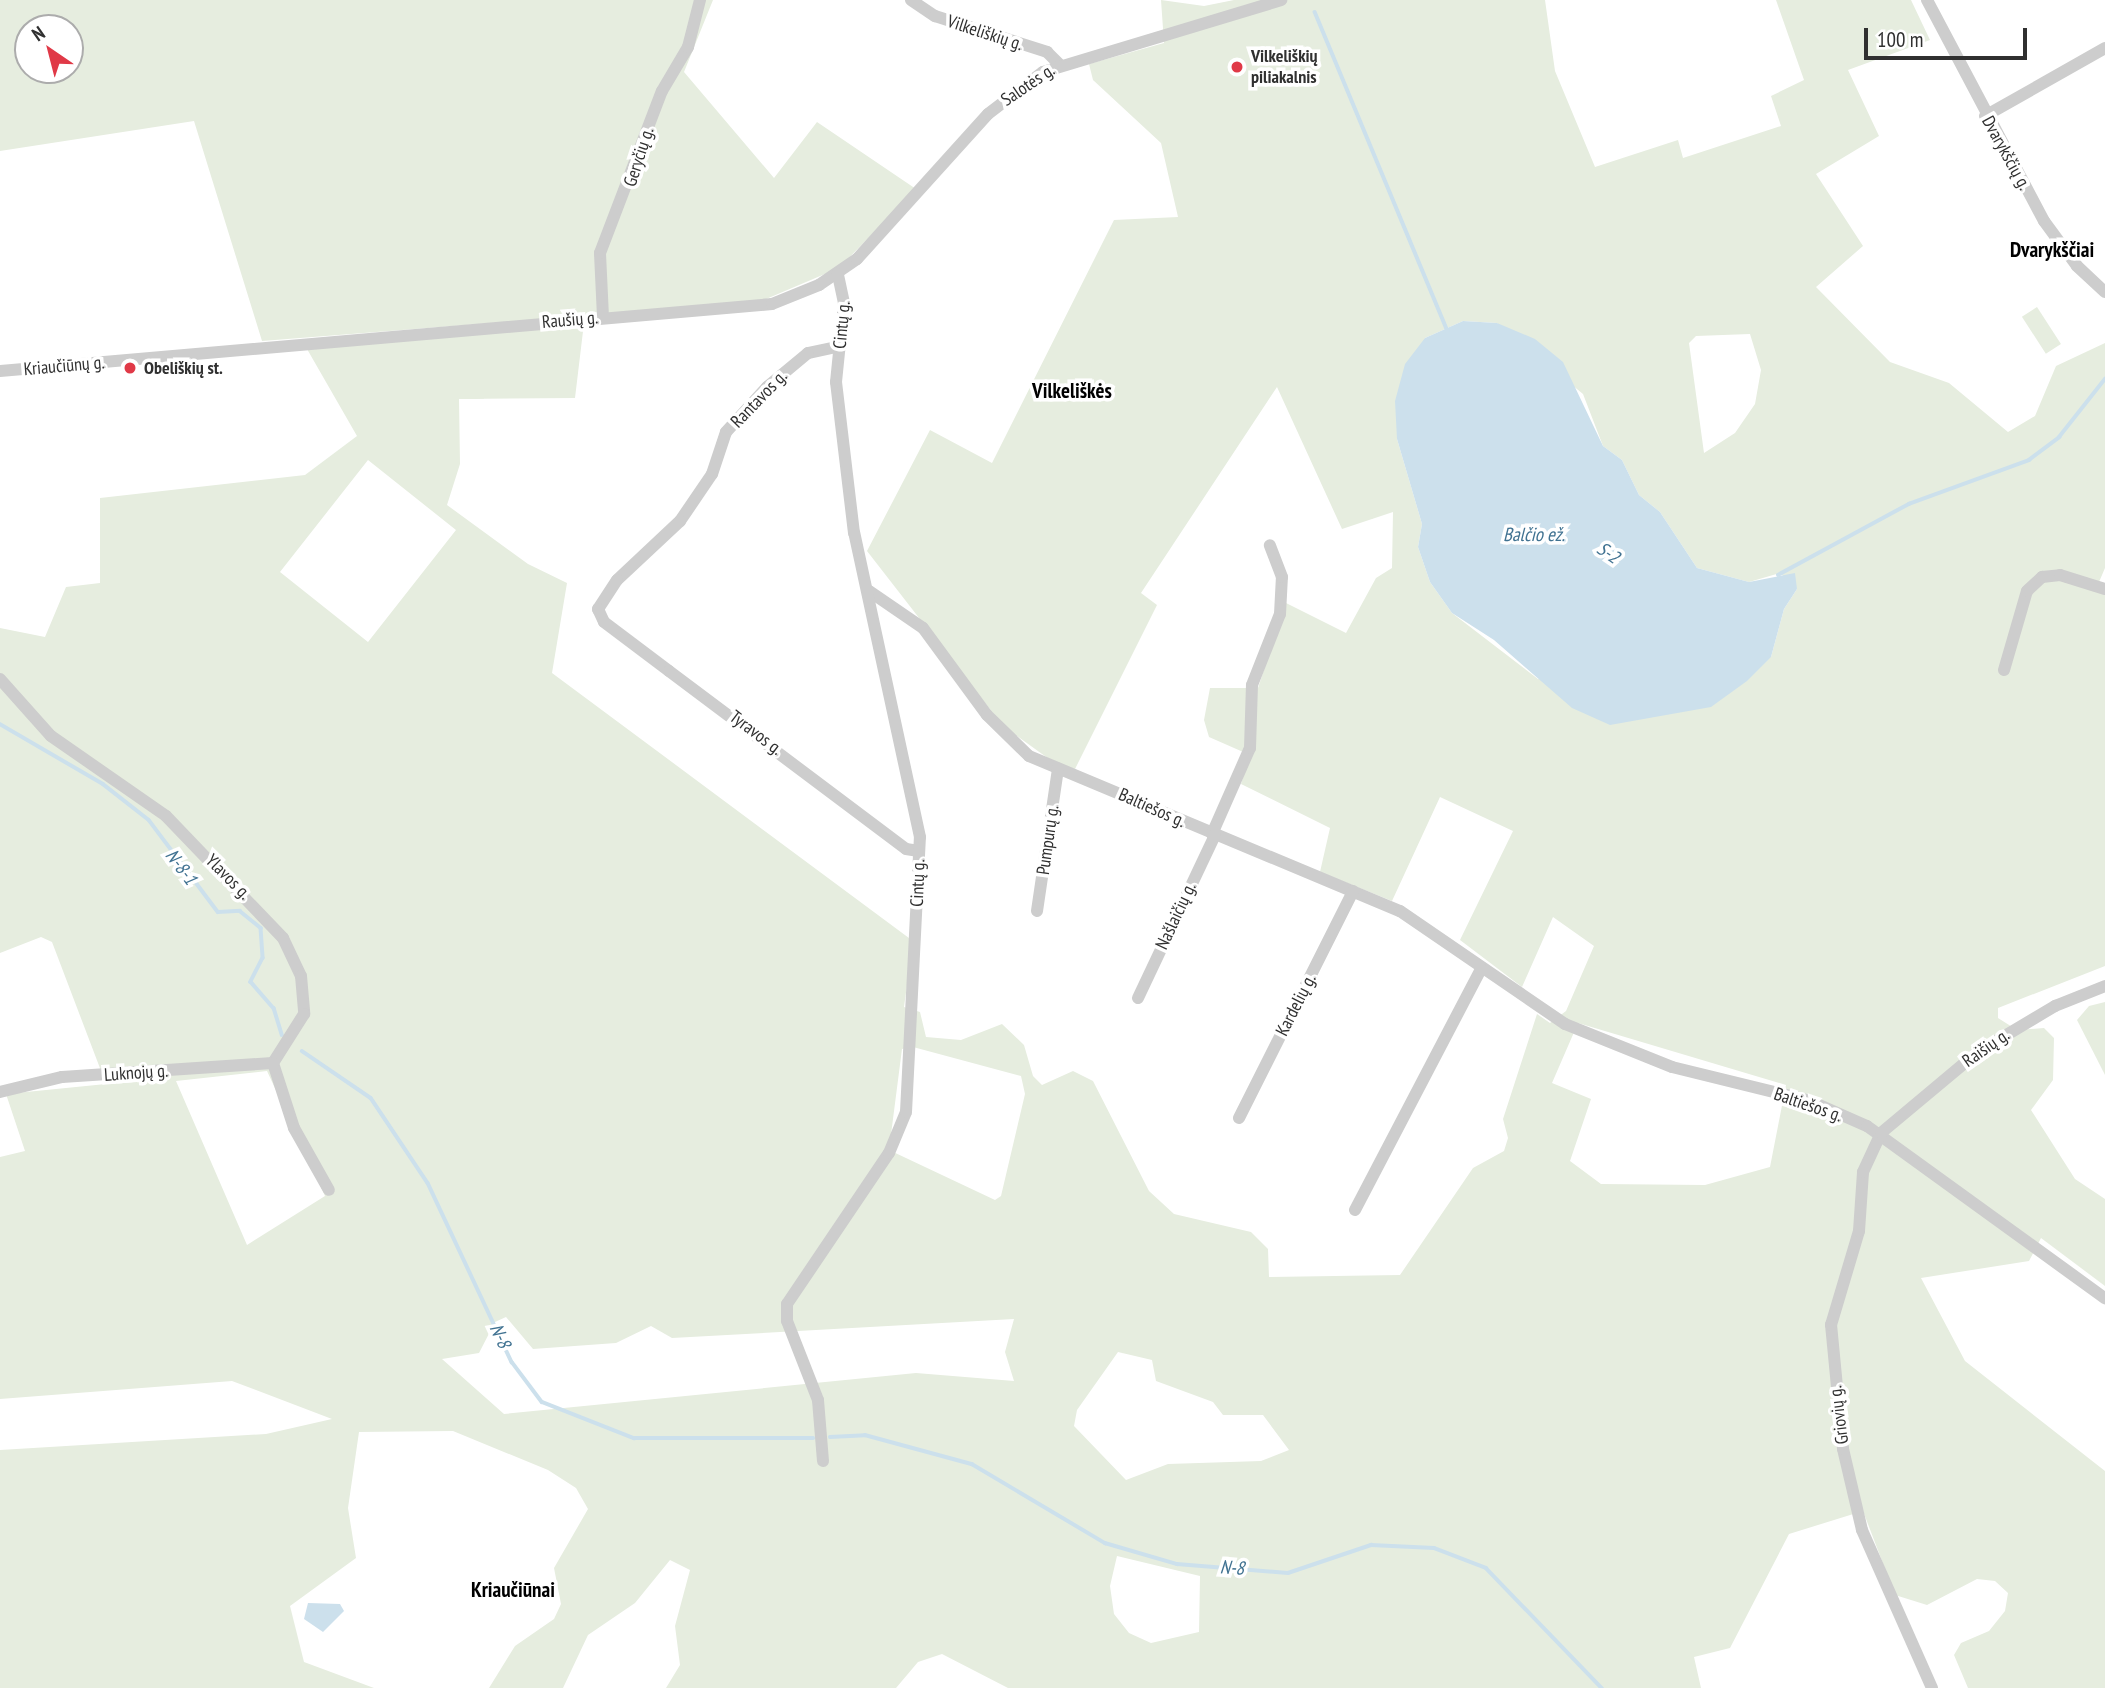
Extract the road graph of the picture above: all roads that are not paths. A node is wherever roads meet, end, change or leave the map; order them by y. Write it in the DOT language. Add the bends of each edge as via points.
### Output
graph roads {
  1 [pos="701,0"];
  2 [pos="911,0"];
  3 [pos="1281,0"];
  4 [pos="1927,0"];
  5 [pos="2105,48"];
  6 [pos="1059,64"];
  7 [pos="1985,116"];
  8 [pos="838,274"];
  9 [pos="2105,292"];
  10 [pos="603,317"];
  11 [pos="294,344"];
  12 [pos="841,346"];
  13 [pos="0,371"];
  14 [pos="1270,545"];
  15 [pos="2105,589"];
  16 [pos="869,592"];
  17 [pos="598,609"];
  18 [pos="2004,670"];
  19 [pos="0,679"];
  20 [pos="1058,769"];
  21 [pos="1213,834"];
  22 [pos="919,850"];
  23 [pos="1353,891"];
  24 [pos="1037,911"];
  25 [pos="1481,969"];
  26 [pos="2105,986"];
  27 [pos="1138,998"];
  28 [pos="273,1063"];
  29 [pos="0,1092"];
  30 [pos="1239,1118"];
  31 [pos="1881,1133"];
  32 [pos="329,1190"];
  33 [pos="1356,1210"];
  34 [pos="2105,1298"];
  35 [pos="823,1461"];
  36 [pos="1932,1688"];
  1 -- 10 [label="street, Geryčių g." via="688,47 662,91 600,253"];
  2 -- 6 [label="street, Vilkeliškių g." via="935,16 1046,52"];
  3 -- 6 [label="street, Salotės g."];
  4 -- 7 [label="street, Dvarykščių g."];
  5 -- 7 [label="street"];
  6 -- 8 [label="street, Salotės g." via="988,114"];
  7 -- 9 [label="street, Dvarykščių g." via="2062,248"];
  8 -- 10 [label="street, Raušių g." via="796,296 744,310"];
  8 -- 12 [label="street, Cintų g." via="845,289"];
  10 -- 11 [label="street, Raušių g."];
  11 -- 13 [label="street, Kriaučiūnų g."];
  12 -- 16 [label="street, Cintų g." via="837,401"];
  12 -- 17 [label="street, Rantavos g." via="808,353 767,387 724,436 712,474 680,520 617,580"];
  14 -- 21 [label="street, Našlaičių g." via="1282,577 1280,614 1252,685 1250,748"];
  15 -- 18 [label="street" via="2060,575 2042,577 2022,602"];
  16 -- 20 [label="street, Baltiešos g." via="923,628 1005,737"];
  16 -- 22 [label="street, Cintų g."];
  17 -- 22 [label="street, Tyravos g." via="604,622 647,655 906,849"];
  19 -- 28 [label="street, Ylavos g." via="51,736 166,816 283,938 301,976 303,1014"];
  20 -- 21 [label="street, Baltiešos g."];
  20 -- 24 [label="street, Pumpurų g."];
  21 -- 23 [label="street, Baltiešos g."];
  21 -- 27 [label="street, Našlaičių g."];
  22 -- 35 [label="street, Cintų g." via="906,1112 889,1153 787,1304 787,1321 818,1400"];
  23 -- 25 [label="street, Baltiešos g." via="1400,911"];
  23 -- 30 [label="street, Kardelių g."];
  25 -- 31 [label="street, Baltiešos g." via="1577,1028 1672,1067 1810,1101"];
  25 -- 33 [label="street"];
  26 -- 31 [label="street, Raišių g." via="2055,1006 1978,1052"];
  28 -- 29 [label="street, Luknojų g." via="62,1077"];
  28 -- 32 [label="street" via="294,1128"];
  31 -- 34 [label="street, Baltiešos g."];
  31 -- 36 [label="street, Griovių g." via="1863,1172 1859,1231 1833,1308 1836,1394 1862,1530"];
}
